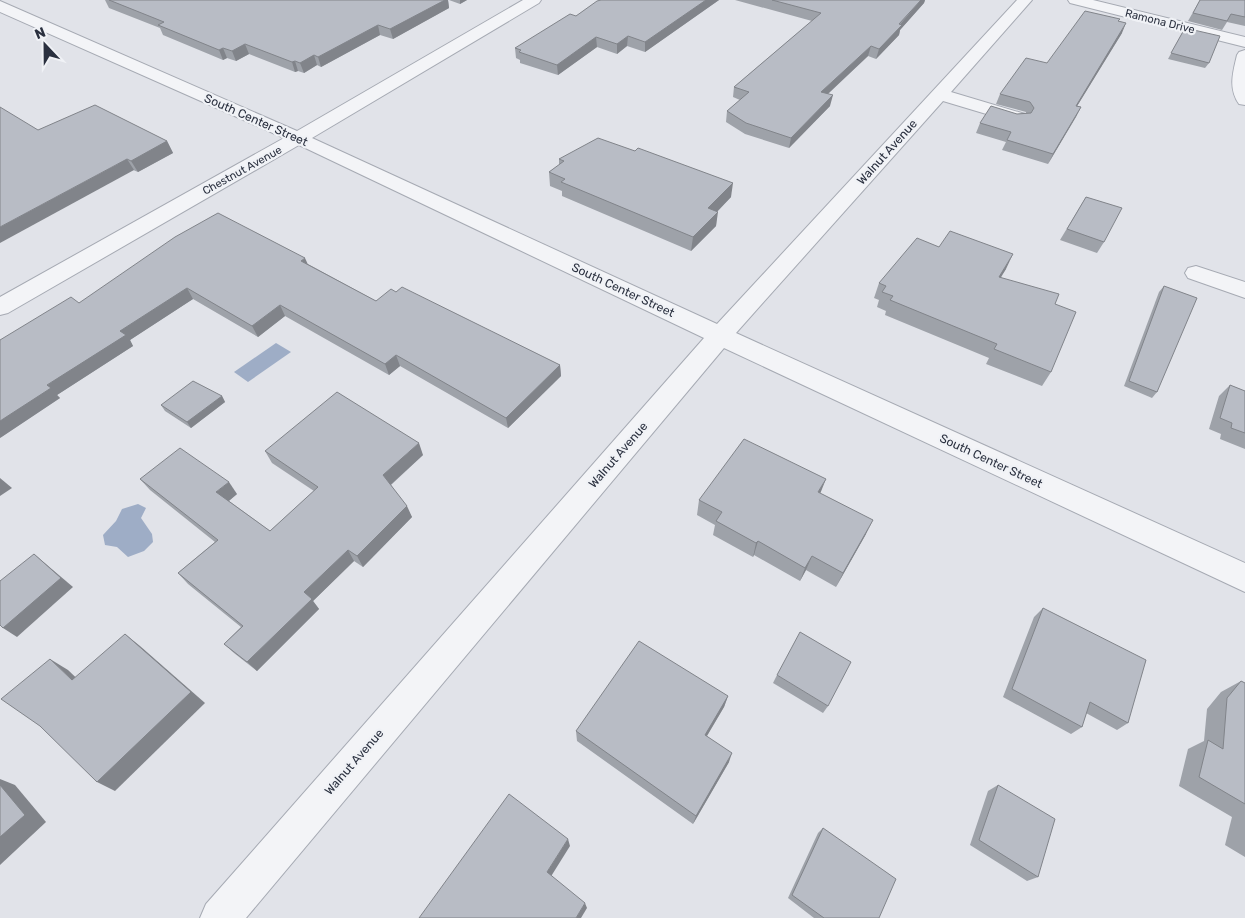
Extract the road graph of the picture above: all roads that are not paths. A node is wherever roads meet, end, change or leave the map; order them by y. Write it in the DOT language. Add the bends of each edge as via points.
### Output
graph roads {
  1 [pos="27,0"];
  2 [pos="534,0"];
  3 [pos="1025,0"];
  4 [pos="1075,0"];
  5 [pos="2,8"];
  6 [pos="1245,42"];
  7 [pos="1245,55"];
  8 [pos="940,94"];
  9 [pos="1245,100"];
  10 [pos="1019,118"];
  11 [pos="298,138"];
  12 [pos="1196,273"];
  13 [pos="1245,290"];
  14 [pos="0,307"];
  15 [pos="720,336"];
  16 [pos="1245,578"];
  17 [pos="220,918"];
  1 -- 5 [label="street"];
  2 -- 11 [label="street, Chestnut Avenue"];
  3 -- 8 [label="street, Walnut Avenue"];
  4 -- 6 [label="street, Ramona Drive"];
  5 -- 11 [label="street, South Center Street"];
  7 -- 9 [label="street" via="1239,82"];
  8 -- 10 [label="street"];
  8 -- 15 [label="street, Walnut Avenue"];
  11 -- 14 [label="street, Chestnut Avenue"];
  11 -- 15 [label="street, South Center Street"];
  12 -- 13 [label="street"];
  15 -- 16 [label="street, South Center Street"];
  15 -- 17 [label="street, Walnut Avenue"];
}
